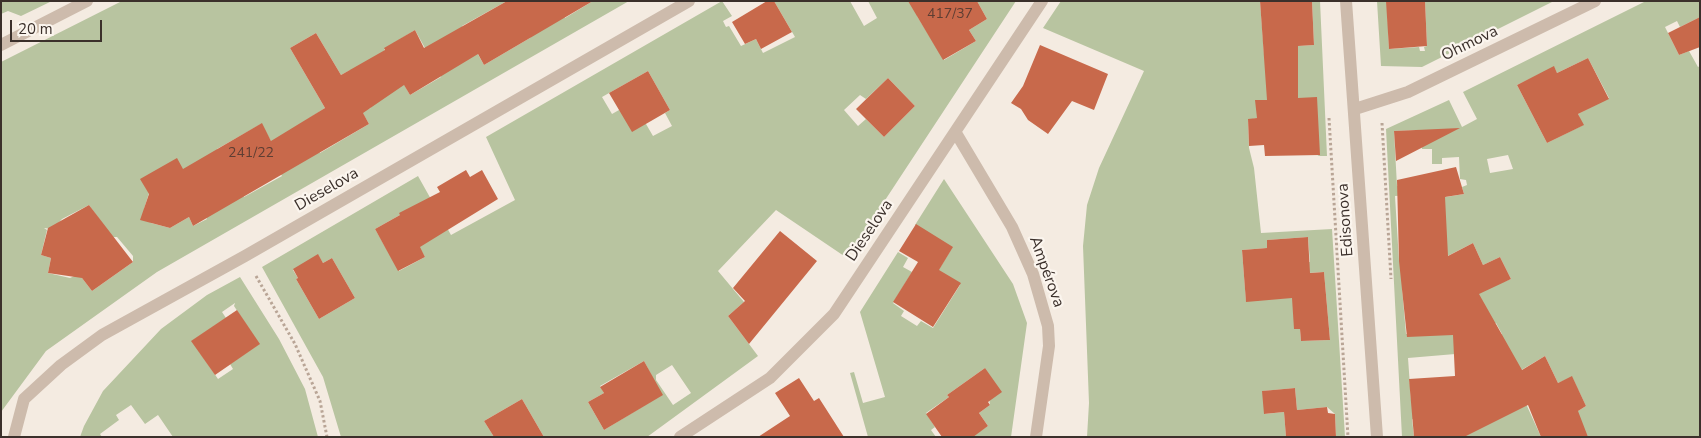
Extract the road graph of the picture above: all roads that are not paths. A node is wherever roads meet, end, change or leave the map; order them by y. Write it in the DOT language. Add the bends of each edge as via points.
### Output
graph roads {
  1 [pos="87,1"];
  2 [pos="689,1"];
  3 [pos="1042,1"];
  4 [pos="1346,1"];
  5 [pos="1595,1"];
  6 [pos="1,45"];
  7 [pos="1355,109"];
  8 [pos="956,133"];
  9 [pos="14,437"];
  10 [pos="680,437"];
  11 [pos="1036,437"];
  12 [pos="1377,437"];
  1 -- 6 [label="street"];
  2 -- 9 [label="street, Dieselova" via="102,335 61,365 24,399"];
  3 -- 8 [label="street, Dieselova"];
  4 -- 7 [label="street, Edisonova"];
  5 -- 7 [label="street, Ohmova" via="1408,92"];
  7 -- 12 [label="street, Edisonova"];
  8 -- 10 [label="street, Dieselova" via="834,314 770,378"];
  8 -- 11 [label="street, Ampérova" via="1012,227 1033,274 1048,326 1049,346"];
}
